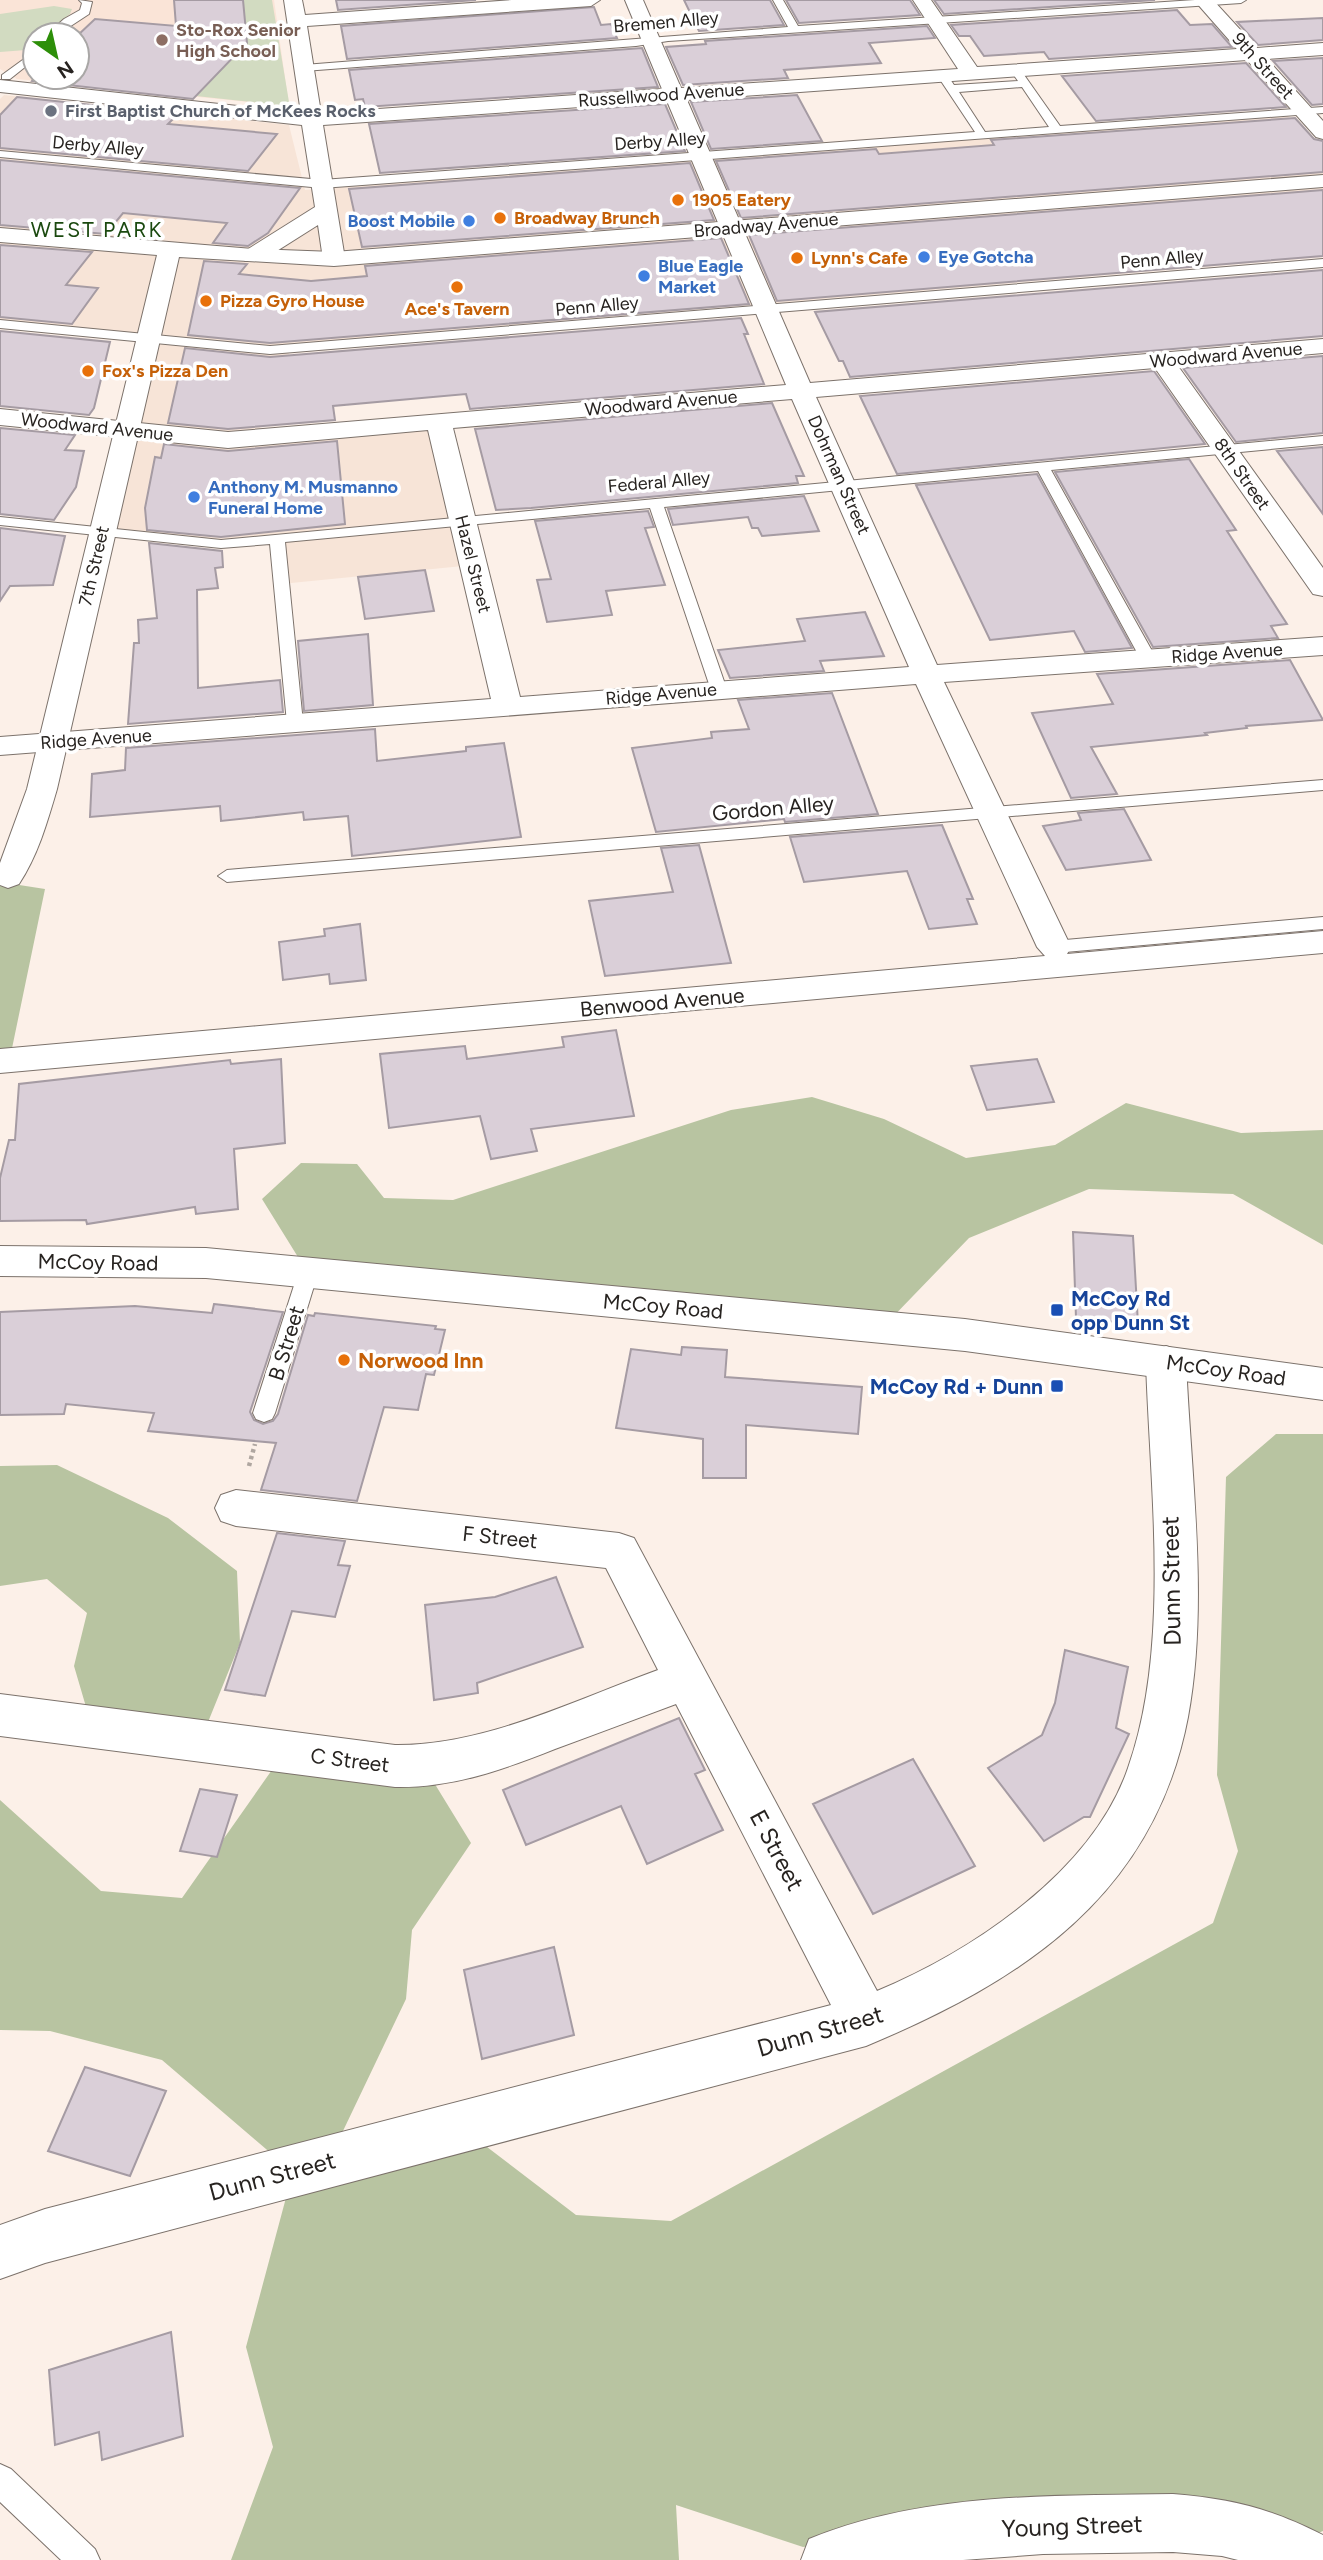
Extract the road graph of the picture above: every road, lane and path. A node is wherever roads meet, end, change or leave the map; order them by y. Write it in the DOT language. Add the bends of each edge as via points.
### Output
graph roads {
  1 [pos="84,0"];
  2 [pos="293,0"];
  3 [pos="591,0"];
  4 [pos="634,0"];
  5 [pos="778,0"];
  6 [pos="922,0"];
  7 [pos="1060,0"];
  8 [pos="1241,0"];
  9 [pos="1204,1"];
  10 [pos="462,4"];
  11 [pos="1069,12"];
  12 [pos="68,21"];
  13 [pos="296,21"];
  14 [pos="936,21"];
  15 [pos="795,30"];
  16 [pos="651,41"];
  17 [pos="1323,49"];
  18 [pos="1251,54"];
  19 [pos="21,65"];
  20 [pos="304,68"];
  21 [pos="971,74"];
  22 [pos="1021,77"];
  23 [pos="2,80"];
  24 [pos="947,82"];
  25 [pos="674,94"];
  26 [pos="1313,110"];
  27 [pos="312,120"];
  28 [pos="1057,130"];
  29 [pos="1323,133"];
  30 [pos="982,135"];
  31 [pos="0,154"];
  32 [pos="699,155"];
  33 [pos="1323,181"];
  34 [pos="322,184"];
  35 [pos="326,210"];
  36 [pos="731,228"];
  37 [pos="0,235"];
  38 [pos="169,250"];
  39 [pos="253,256"];
  40 [pos="334,260"];
  41 [pos="1323,263"];
  42 [pos="766,310"];
  43 [pos="0,324"];
  44 [pos="148,337"];
  45 [pos="1323,346"];
  46 [pos="1162,360"];
  47 [pos="802,390"];
  48 [pos="0,417"];
  49 [pos="439,422"];
  50 [pos="126,430"];
  51 [pos="1323,440"];
  52 [pos="1224,449"];
  53 [pos="1042,466"];
  54 [pos="843,484"];
  55 [pos="655,502"];
  56 [pos="462,520"];
  57 [pos="0,521"];
  58 [pos="102,532"];
  59 [pos="277,538"];
  60 [pos="1323,588"];
  61 [pos="1323,646"];
  62 [pos="1148,658"];
  63 [pos="928,674"];
  64 [pos="719,690"];
  65 [pos="508,706"];
  66 [pos="295,723"];
  67 [pos="53,742"];
  68 [pos="0,746"];
  69 [pos="1323,785"];
  70 [pos="989,813"];
  71 [pos="228,876"];
  72 [pos="8,877"];
  73 [pos="1323,923"];
  74 [pos="1323,942"];
  75 [pos="1054,947"];
  76 [pos="0,1061"];
  77 [pos="0,1261"];
  78 [pos="308,1273"];
  79 [pos="1166,1362"];
  80 [pos="1323,1384"];
  81 [pos="264,1413"];
  82 [pos="236,1508"];
  83 [pos="688,1679"];
  84 [pos="0,1715"];
  85 [pos="866,2021"];
  86 [pos="0,2252"];
  87 [pos="0,2480"];
  88 [pos="84,2560"];
  89 [pos="830,2560"];
  90 [pos="1311,2560"];
  1 -- 12 [label="lane" via="85,12"];
  2 -- 13 [label="street"];
  3 -- 10 [label="street"];
  4 -- 16 [label="street, Dohrman Street"];
  5 -- 15 [label="lane"];
  6 -- 14 [label="street"];
  7 -- 11 [label="lane"];
  8 -- 9 [label="lane, Bremen Alley"];
  9 -- 11 [label="lane, Bremen Alley"];
  9 -- 18 [label="street, 9th Street"];
  10 -- 13 [label="street"];
  11 -- 14 [label="lane, Bremen Alley"];
  13 -- 20 [label="street"];
  14 -- 15 [label="lane, Bremen Alley"];
  14 -- 21 [label="street"];
  15 -- 16 [label="lane, Bremen Alley"];
  16 -- 20 [label="lane, Bremen Alley"];
  16 -- 25 [label="street, Dohrman Street"];
  17 -- 18 [label="street, Russellwood Avenue"];
  18 -- 22 [label="street, Russellwood Avenue"];
  18 -- 26 [label="street, 9th Street"];
  19 -- 23 [label="lane"];
  20 -- 27 [label="street"];
  21 -- 22 [label="street, Russellwood Avenue"];
  21 -- 24 [label="street, Russellwood Avenue"];
  22 -- 24 [label="lane"];
  22 -- 28 [label="lane"];
  23 -- 27 [label="street, Russellwood Avenue"];
  24 -- 25 [label="street, Russellwood Avenue"];
  24 -- 30 [label="lane"];
  25 -- 27 [label="street, Russellwood Avenue"];
  25 -- 32 [label="street, Dohrman Street"];
  26 -- 28 [label="lane, Derby Alley"];
  26 -- 29 [label="street, 9th Street"];
  27 -- 34 [label="street"];
  28 -- 30 [label="lane, Derby Alley"];
  30 -- 32 [label="lane, Derby Alley"];
  31 -- 34 [label="lane, Derby Alley"];
  32 -- 34 [label="lane, Derby Alley"];
  32 -- 36 [label="street, Dohrman Street"];
  33 -- 36 [label="street, Broadway Avenue"];
  34 -- 35 [label="street"];
  35 -- 39 [label="street"];
  35 -- 40 [label="street"];
  36 -- 40 [label="street, Broadway Avenue"];
  36 -- 42 [label="street, Dohrman Street"];
  37 -- 38 [label="street, Broadway Avenue"];
  38 -- 39 [label="street, Broadway Avenue"];
  38 -- 44 [label="street, 7th Street"];
  39 -- 40 [label="street, Broadway Avenue"];
  41 -- 42 [label="lane, Penn Alley"];
  42 -- 44 [label="lane, Penn Alley" via="270,350"];
  42 -- 47 [label="street, Dohrman Street"];
  43 -- 44 [label="lane, Penn Alley"];
  44 -- 50 [label="street, 7th Street"];
  45 -- 46 [label="street, Woodward Avenue"];
  46 -- 47 [label="street, Woodward Avenue"];
  46 -- 52 [label="street, 8th Street"];
  47 -- 49 [label="street, Woodward Avenue"];
  47 -- 54 [label="street, Dohrman Street"];
  48 -- 50 [label="street, Woodward Avenue"];
  49 -- 50 [label="street, Woodward Avenue" via="228,440"];
  49 -- 56 [label="street, Hazel Street"];
  50 -- 58 [label="street, 7th Street"];
  51 -- 52 [label="lane, Federal Alley"];
  52 -- 53 [label="lane, Federal Alley"];
  52 -- 60 [label="street, 8th Street"];
  53 -- 54 [label="lane, Federal Alley"];
  53 -- 62 [label="lane"];
  54 -- 55 [label="lane, Federal Alley"];
  54 -- 63 [label="street, Dohrman Street"];
  55 -- 56 [label="lane, Federal Alley"];
  55 -- 64 [label="lane"];
  56 -- 59 [label="lane, Federal Alley"];
  56 -- 65 [label="street, Hazel Street"];
  57 -- 58 [label="lane, Federal Alley"];
  58 -- 59 [label="lane, Federal Alley" via="221,544"];
  58 -- 67 [label="street, 7th Street"];
  59 -- 66 [label="lane"];
  61 -- 62 [label="street, Ridge Avenue"];
  62 -- 63 [label="street, Ridge Avenue"];
  63 -- 64 [label="street, Ridge Avenue"];
  63 -- 70 [label="street, Dohrman Street"];
  64 -- 65 [label="street, Ridge Avenue"];
  65 -- 66 [label="street, Ridge Avenue"];
  66 -- 67 [label="street, Ridge Avenue"];
  67 -- 68 [label="street, Ridge Avenue"];
  67 -- 72 [label="street, 7th Street" via="33,821"];
  69 -- 70 [label="lane, Gordon Alley"];
  70 -- 71 [label="lane, Gordon Alley"];
  70 -- 75 [label="street, Dohrman Street"];
  73 -- 75 [label="lane"];
  74 -- 76 [label="street, Benwood Avenue"];
  77 -- 78 [label="street, McCoy Road" via="206,1263"];
  78 -- 79 [label="street, McCoy Road" via="965,1335"];
  78 -- 81 [label="lane, B Street"];
  79 -- 80 [label="street, McCoy Road"];
  79 -- 85 [label="street, Dunn Street" via="1174,1609 1171,1670 1153,1765 1131,1814 1100,1861 1062,1905 1014,1945 957,1981"];
  81 -- 82 [label="path"];
  82 -- 83 [label="street, F Street" via="619,1551"];
  83 -- 84 [label="street, C Street" via="453,1765 395,1766"];
  83 -- 85 [label="street, E Street"];
  85 -- 86 [label="street, Dunn Street" via="45,2236"];
  87 -- 88 [label="lane"];
  89 -- 90 [label="street, Young Street" via="892,2542 964,2531 1173,2523 1222,2527 1269,2539"];
}
